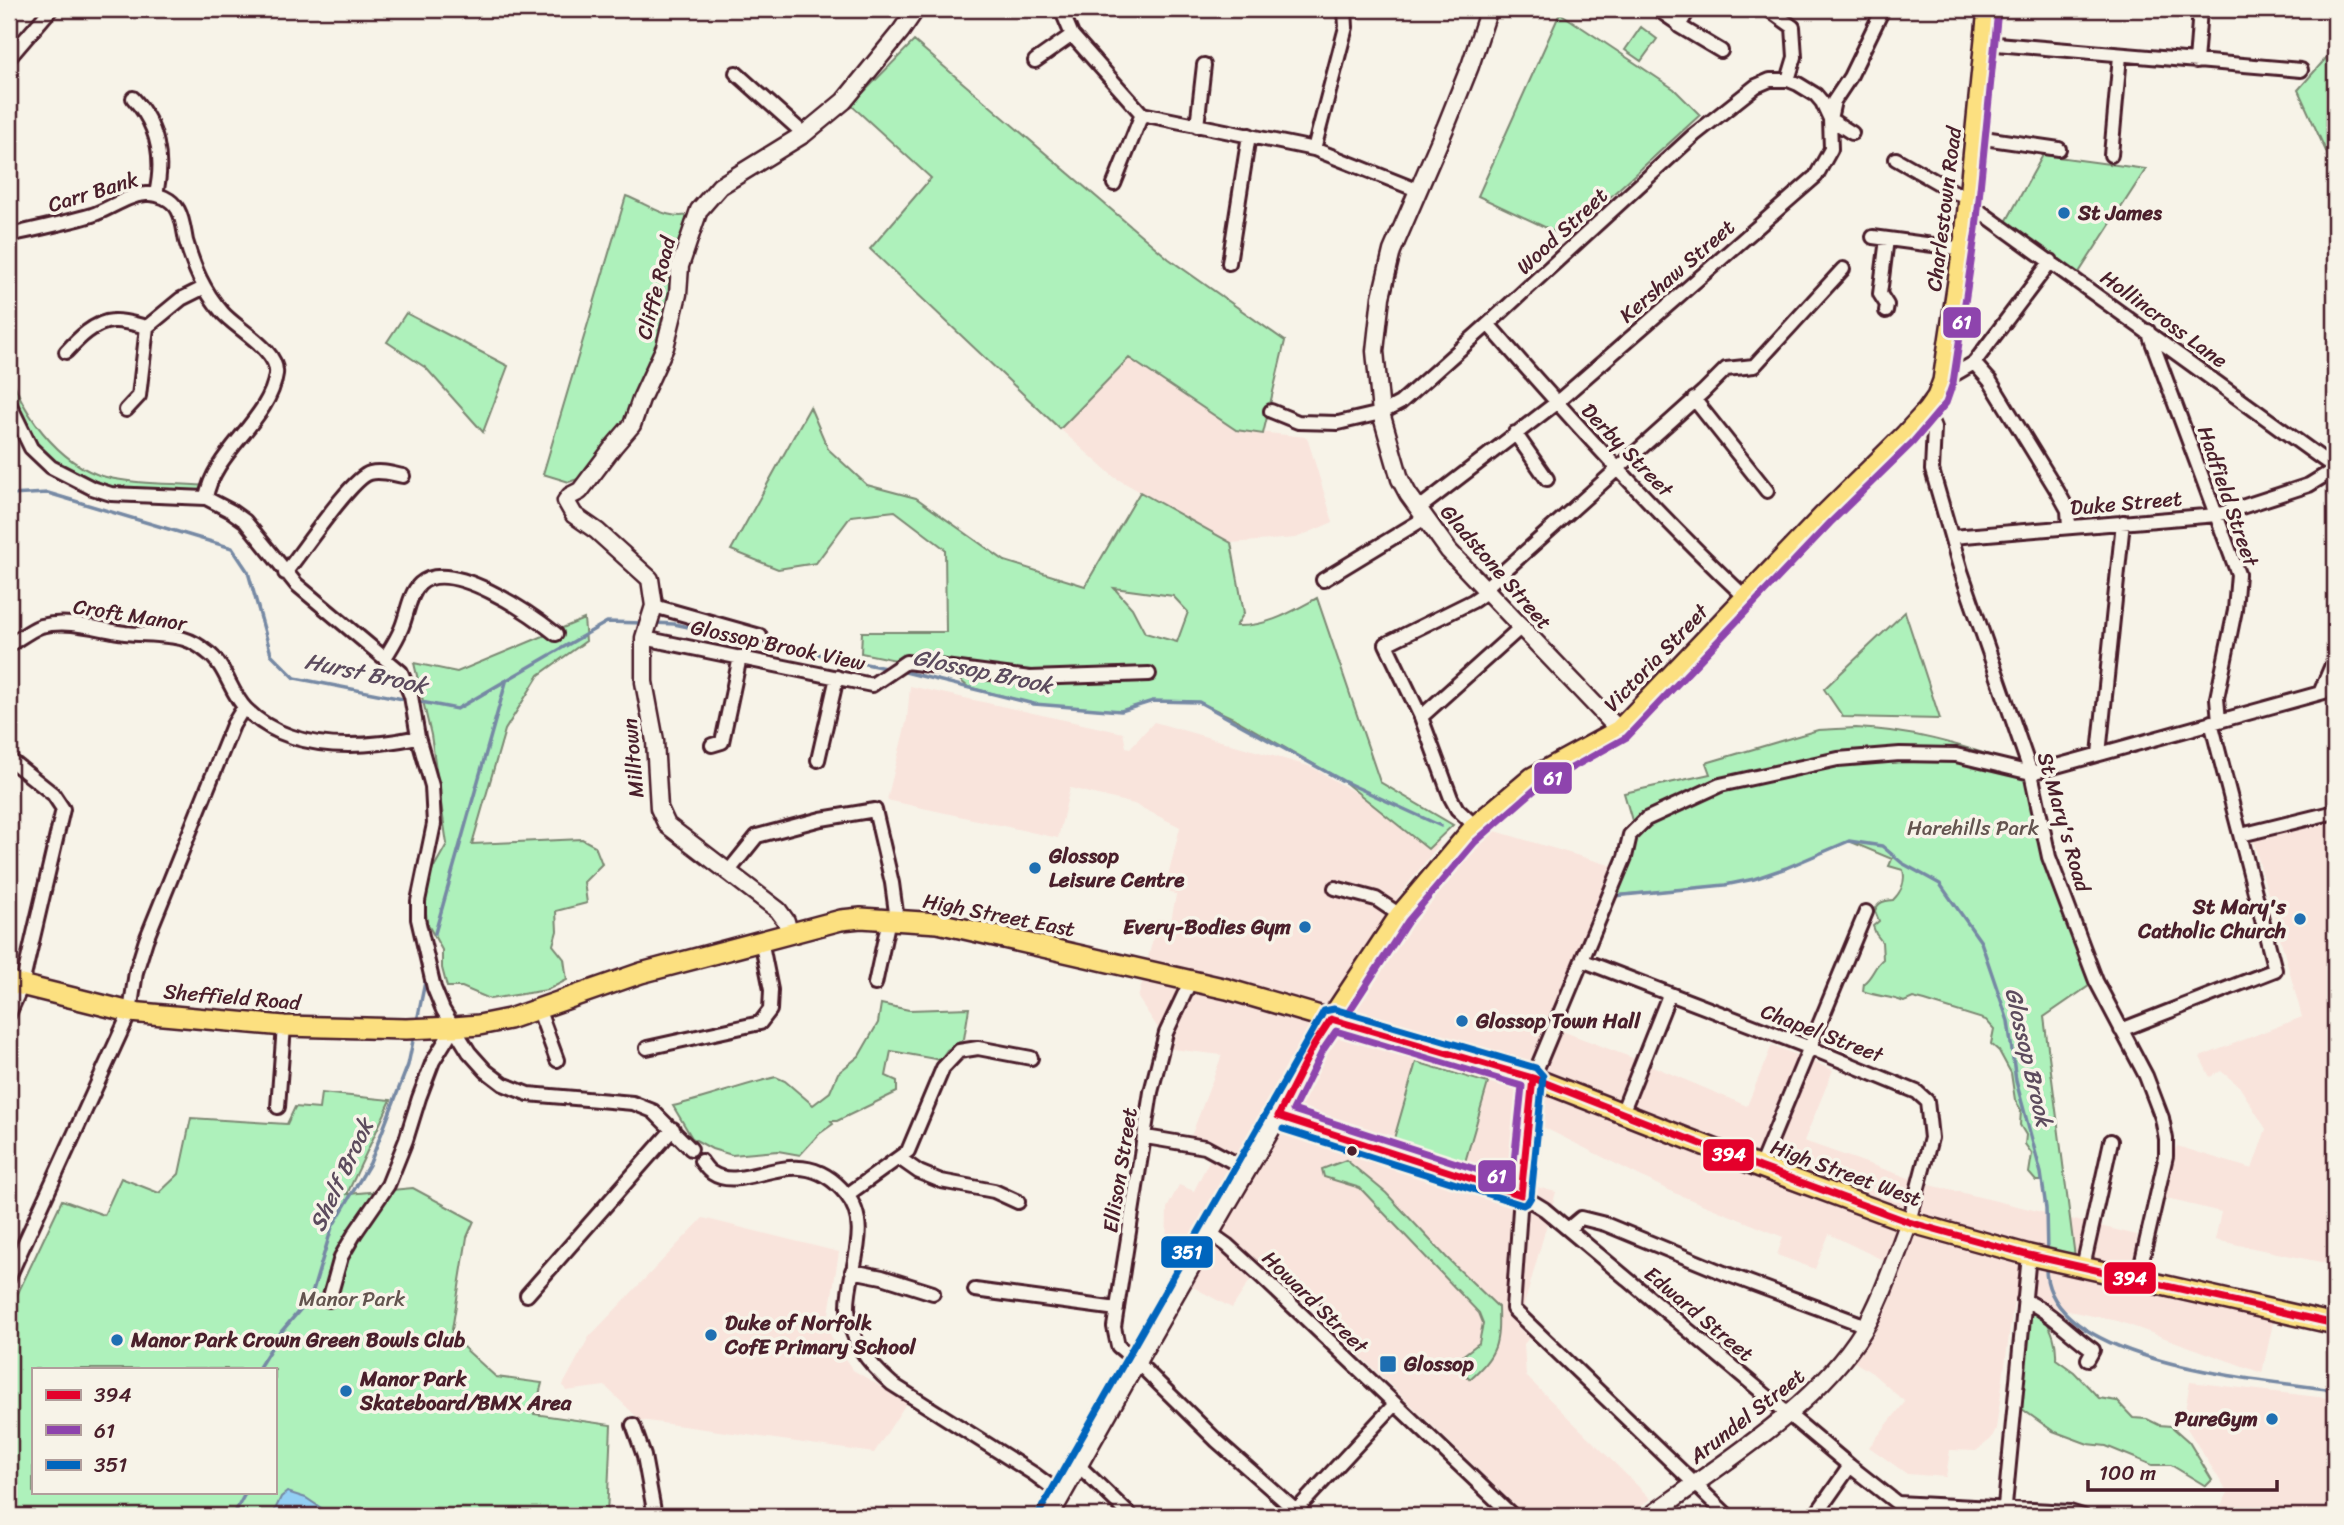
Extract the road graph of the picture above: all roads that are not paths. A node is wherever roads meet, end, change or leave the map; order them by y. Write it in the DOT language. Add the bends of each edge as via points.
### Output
graph roads {
  1 [pos="51,9"];
  2 [pos="916,9"];
  3 [pos="1060,9"];
  4 [pos="1345,9"];
  5 [pos="1489,9"];
  6 [pos="1689,9"];
  7 [pos="1768,9"];
  8 [pos="1883,9"];
  9 [pos="1988,9"];
  10 [pos="2200,9"];
  11 [pos="1663,13"];
  12 [pos="1679,24"];
  13 [pos="1072,35"];
  14 [pos="1985,43"];
  15 [pos="1721,51"];
  16 [pos="2120,56"];
  17 [pos="9,58"];
  18 [pos="1035,61"];
  19 [pos="2196,62"];
  20 [pos="1204,65"];
  21 [pos="2301,70"];
  22 [pos="736,73"];
  23 [pos="1788,80"];
  24 [pos="132,99"];
  25 [pos="1142,114"];
  26 [pos="1830,118"];
  27 [pos="1198,126"];
  28 [pos="1852,133"];
  29 [pos="804,134"];
  30 [pos="1249,135"];
  31 [pos="1977,137"];
  32 [pos="1314,149"];
  33 [pos="2059,149"];
  34 [pos="2111,155"];
  35 [pos="1896,159"];
  36 [pos="1114,184"];
  37 [pos="1417,190"];
  38 [pos="156,194"];
  39 [pos="1968,202"];
  40 [pos="9,235"];
  41 [pos="1873,237"];
  42 [pos="1888,239"];
  43 [pos="1963,249"];
  44 [pos="2052,261"];
  45 [pos="1229,263"];
  46 [pos="1843,269"];
  47 [pos="203,288"];
  48 [pos="1886,311"];
  49 [pos="1488,324"];
  50 [pos="147,327"];
  51 [pos="2148,331"];
  52 [pos="66,352"];
  53 [pos="1974,363"];
  54 [pos="1943,381"];
  55 [pos="1695,399"];
  56 [pos="9,403"];
  57 [pos="1556,403"];
  58 [pos="126,410"];
  59 [pos="1271,411"];
  60 [pos="1927,411"];
  61 [pos="1381,413"];
  62 [pos="1515,433"];
  63 [pos="1617,468"];
  64 [pos="2335,468"];
  65 [pos="403,475"];
  66 [pos="1547,479"];
  67 [pos="1767,491"];
  68 [pos="206,498"];
  69 [pos="1422,513"];
  70 [pos="2217,515"];
  71 [pos="2123,522"];
  72 [pos="2069,527"];
  73 [pos="1952,537"];
  74 [pos="285,573"];
  75 [pos="1322,580"];
  76 [pos="1485,590"];
  77 [pos="1745,597"];
  78 [pos="654,608"];
  79 [pos="1520,628"];
  80 [pos="647,633"];
  81 [pos="556,634"];
  82 [pos="760,636"];
  83 [pos="9,645"];
  84 [pos="740,657"];
  85 [pos="385,658"];
  86 [pos="2335,658"];
  87 [pos="1149,674"];
  88 [pos="837,677"];
  89 [pos="2335,689"];
  90 [pos="2320,694"];
  91 [pos="244,707"];
  92 [pos="1421,718"];
  93 [pos="2215,722"];
  94 [pos="1619,730"];
  95 [pos="418,737"];
  96 [pos="712,745"];
  97 [pos="2099,754"];
  98 [pos="9,759"];
  99 [pos="818,760"];
  100 [pos="2031,772"];
  101 [pos="2335,812"];
  102 [pos="1475,826"];
  103 [pos="2241,835"];
  104 [pos="728,872"];
  105 [pos="1335,888"];
  106 [pos="1866,912"];
  107 [pos="1400,915"];
  108 [pos="893,920"];
  109 [pos="789,932"];
  110 [pos="761,940"];
  111 [pos="1584,961"];
  112 [pos="1191,980"];
  113 [pos="16,984"];
  114 [pos="875,984"];
  115 [pos="1670,995"];
  116 [pos="538,1008"];
  117 [pos="130,1012"];
  118 [pos="9,1014"];
  119 [pos="1332,1019"];
  120 [pos="284,1026"];
  121 [pos="454,1027"];
  122 [pos="2121,1030"];
  123 [pos="1808,1047"];
  124 [pos="647,1048"];
  125 [pos="1031,1058"];
  126 [pos="557,1060"];
  127 [pos="1534,1078"];
  128 [pos="278,1107"];
  129 [pos="1622,1113"];
  130 [pos="1278,1116"];
  131 [pos="673,1129"];
  132 [pos="1146,1138"];
  133 [pos="2111,1141"];
  134 [pos="691,1149"];
  135 [pos="899,1158"];
  136 [pos="701,1161"];
  137 [pos="1760,1167"];
  138 [pos="1246,1169"];
  139 [pos="847,1195"];
  140 [pos="1521,1195"];
  141 [pos="1018,1202"];
  142 [pos="1909,1222"];
  143 [pos="1568,1229"];
  144 [pos="1210,1233"];
  145 [pos="2029,1255"];
  146 [pos="2083,1267"];
  147 [pos="852,1271"];
  148 [pos="9,1277"];
  149 [pos="2138,1278"];
  150 [pos="975,1290"];
  151 [pos="933,1293"];
  152 [pos="527,1295"];
  153 [pos="329,1300"];
  154 [pos="2024,1300"];
  155 [pos="1117,1309"];
  156 [pos="2335,1324"];
  157 [pos="1864,1328"];
  158 [pos="2088,1359"];
  159 [pos="1137,1362"];
  160 [pos="1394,1405"];
  161 [pos="1787,1414"];
  162 [pos="633,1425"];
  163 [pos="1078,1465"];
  164 [pos="1850,1466"];
  165 [pos="1694,1483"];
  166 [pos="1061,1494"];
  167 [pos="1293,1513"];
  168 [pos="2005,1513"];
  169 [pos="655,1516"];
  170 [pos="1049,1516"];
  171 [pos="1131,1516"];
  172 [pos="1513,1516"];
  173 [pos="1650,1516"];
  174 [pos="1728,1516"];
  175 [pos="1815,1516"];
  176 [pos="2082,1516"];
  1 -- 17 [label="street"];
  2 -- 29 [label="street, Cliffe Road" via="844,101"];
  3 -- 13 [label="street"];
  4 -- 32 [label="street" via="1343,37"];
  5 -- 37 [label="street, Gladstone Street"];
  6 -- 12 [label="street"];
  7 -- 23 [label="street" via="1793,27 1795,57"];
  8 -- 26 [label="street, Kershaw Street" via="1833,101"];
  9 -- 14 [label="main road, Charlestown Road"];
  10 -- 19 [label="street"];
  11 -- 12 [label="street"];
  12 -- 15 [label="street"];
  13 -- 18 [label="street"];
  13 -- 25 [label="street"];
  14 -- 16 [label="street"];
  14 -- 31 [label="main road, Charlestown Road"];
  16 -- 19 [label="street"];
  16 -- 34 [label="street"];
  19 -- 21 [label="street"];
  20 -- 27 [label="street"];
  22 -- 29 [label="street"];
  23 -- 26 [label="street" via="1816,95"];
  23 -- 49 [label="street, Wood Street" via="1756,86 1694,135"];
  24 -- 38 [label="street" via="145,112 159,148"];
  25 -- 27 [label="street"];
  25 -- 36 [label="street"];
  26 -- 28 [label="street"];
  26 -- 57 [label="street, Kershaw Street" via="1831,149 1816,176"];
  27 -- 30 [label="street"];
  29 -- 78 [label="street, Cliffe Road" via="720,186 699,210 680,266 665,346 632,425 566,502 574,515 650,579"];
  30 -- 32 [label="street"];
  30 -- 45 [label="street"];
  31 -- 33 [label="street"];
  31 -- 39 [label="main road, Charlestown Road"];
  32 -- 37 [label="street"];
  35 -- 39 [label="street, Hollincross Lane"];
  37 -- 61 [label="street, Gladstone Street" via="1392,251 1381,296 1375,351"];
  38 -- 40 [label="street, Carr Bank"];
  38 -- 47 [label="street, Carr Bank" via="178,210"];
  39 -- 43 [label="main road, Charlestown Road"];
  39 -- 44 [label="street, Hollincross Lane"];
  41 -- 42 [label="street"];
  42 -- 43 [label="street"];
  42 -- 48 [label="street" via="1880,293"];
  43 -- 54 [label="main road, Charlestown Road"];
  44 -- 51 [label="street, Hollincross Lane"];
  44 -- 53 [label="street"];
  46 -- 55 [label="street" via="1754,366 1726,369"];
  47 -- 50 [label="street" via="181,299"];
  47 -- 68 [label="street, Carr Bank" via="223,314 270,355 277,370 272,390 222,463"];
  49 -- 57 [label="street, Derby Street"];
  49 -- 61 [label="street, Wood Street" via="1400,403"];
  50 -- 52 [label="street" via="113,321 99,324"];
  50 -- 58 [label="street" via="139,396"];
  51 -- 64 [label="street, Hollincross Lane"];
  51 -- 70 [label="street, Hadfield Street"];
  53 -- 54 [label="street"];
  53 -- 72 [label="street" via="1990,380 2058,492 2068,510"];
  54 -- 60 [label="main road, Charlestown Road"];
  55 -- 63 [label="street"];
  55 -- 67 [label="street"];
  56 -- 68 [label="street" via="31,448 51,467 92,488 111,494"];
  57 -- 62 [label="street, Kershaw Street"];
  57 -- 63 [label="street, Derby Street"];
  59 -- 61 [label="street" via="1307,423 1338,423"];
  60 -- 73 [label="street, St Mary's Road" via="1934,428 1932,470"];
  60 -- 77 [label="main road, Victoria Street"];
  61 -- 69 [label="street, Gladstone Street" via="1400,479"];
  62 -- 66 [label="street"];
  62 -- 69 [label="street, Kershaw Street"];
  63 -- 76 [label="street"];
  63 -- 77 [label="street, Derby Street"];
  64 -- 70 [label="street, Duke Street" via="2309,485"];
  65 -- 74 [label="street" via="368,473 358,480"];
  68 -- 74 [label="street" via="245,521"];
  69 -- 75 [label="street, Kershaw Street"];
  69 -- 76 [label="street, Gladstone Street"];
  70 -- 71 [label="street, Duke Street"];
  70 -- 93 [label="street, Hadfield Street" via="2238,574"];
  71 -- 72 [label="street, Duke Street"];
  71 -- 97 [label="street"];
  72 -- 73 [label="street, Duke Street"];
  73 -- 100 [label="street, St Mary's Road"];
  74 -- 85 [label="street"];
  76 -- 79 [label="street, Gladstone Street"];
  76 -- 92 [label="street" via="1473,601 1386,644"];
  77 -- 94 [label="main road, Victoria Street"];
  78 -- 80 [label="street, Milltown"];
  78 -- 82 [label="street"];
  79 -- 92 [label="street"];
  79 -- 94 [label="street, Gladstone Street"];
  80 -- 84 [label="street, Glossop Brook View"];
  80 -- 104 [label="street, Milltown" via="644,682 656,741 659,808 667,825"];
  81 -- 85 [label="street" via="502,597 471,584 433,577 419,585"];
  83 -- 91 [label="street, Croft Manor" via="40,627 69,623 184,639 209,652"];
  84 -- 88 [label="street, Glossop Brook View"];
  84 -- 96 [label="street" via="722,742"];
  85 -- 95 [label="street" via="401,673 411,696"];
  86 -- 90 [label="street"];
  87 -- 88 [label="street, Glossop Brook View" via="1030,678 906,662 872,685"];
  88 -- 99 [label="street"];
  89 -- 90 [label="street"];
  90 -- 93 [label="street"];
  91 -- 95 [label="street, Croft Manor" via="292,736 322,743 350,746"];
  91 -- 117 [label="street" via="146,940"];
  92 -- 102 [label="street" via="1451,798"];
  93 -- 97 [label="street"];
  93 -- 103 [label="street, Hadfield Street"];
  94 -- 102 [label="main road, Victoria Street" via="1533,777"];
  95 -- 121 [label="street" via="432,786 434,824 418,919 435,988"];
  97 -- 100 [label="street"];
  98 -- 113 [label="street" via="53,794 64,809"];
  100 -- 111 [label="street" via="1956,755 1900,754 1838,759 1720,785 1646,819 1629,835 1625,857"];
  100 -- 122 [label="street, St Mary's Road" via="2049,857 2096,981"];
  101 -- 103 [label="street"];
  102 -- 107 [label="main road, Victoria Street"];
  103 -- 122 [label="street, Hadfield Street" via="2275,970"];
  104 -- 108 [label="street" via="757,836 875,810 892,883"];
  104 -- 109 [label="street, Milltown" via="778,910"];
  105 -- 107 [label="street" via="1376,899"];
  106 -- 123 [label="street"];
  107 -- 119 [label="main road, Victoria Street"];
  108 -- 109 [label="main road, High Street East" via="841,920"];
  108 -- 112 [label="main road, High Street East" via="938,923"];
  108 -- 114 [label="street"];
  109 -- 110 [label="main road, High Street East"];
  110 -- 116 [label="main road, High Street East"];
  110 -- 124 [label="street" via="771,990 770,1010 760,1023"];
  111 -- 115 [label="street, Chapel Street"];
  111 -- 127 [label="street"];
  112 -- 119 [label="main road, High Street East"];
  112 -- 132 [label="street, Ellison Street" via="1166,1033 1151,1092"];
  113 -- 117 [label="main road, Sheffield Road"];
  113 -- 118 [label="street"];
  115 -- 123 [label="street, Chapel Street"];
  115 -- 129 [label="street"];
  116 -- 121 [label="main road, High Street East" via="509,1019"];
  116 -- 126 [label="street"];
  117 -- 120 [label="main road, Sheffield Road"];
  117 -- 148 [label="street"];
  119 -- 127 [label="main road, High Street West"];
  119 -- 130 [label="main road"];
  120 -- 121 [label="main road, Sheffield Road"];
  120 -- 128 [label="street"];
  121 -- 131 [label="street" via="469,1052 503,1084 528,1094 634,1103 653,1111"];
  121 -- 153 [label="street" via="433,1061 388,1185 341,1257"];
  122 -- 149 [label="street, St Mary's Road" via="2146,1076 2166,1139 2163,1174"];
  123 -- 137 [label="street"];
  123 -- 142 [label="street, Chapel Street" via="1898,1083 1927,1101 1931,1138"];
  125 -- 135 [label="street" via="978,1048 959,1051 943,1068 914,1141"];
  127 -- 129 [label="main road, High Street West"];
  127 -- 140 [label="street"];
  129 -- 137 [label="main road, High Street West"];
  130 -- 138 [label="main road"];
  130 -- 140 [label="street, Edward Street"];
  131 -- 134 [label="street"];
  131 -- 152 [label="street"];
  132 -- 138 [label="street" via="1205,1147"];
  132 -- 155 [label="street, Ellison Street"];
  133 -- 146 [label="street"];
  135 -- 139 [label="street"];
  135 -- 141 [label="street" via="941,1181 994,1191"];
  136 -- 139 [label="street" via="712,1174 725,1177 744,1178 795,1167 812,1170"];
  137 -- 142 [label="main road, High Street West"];
  138 -- 144 [label="main road"];
  139 -- 147 [label="street" via="859,1225"];
  140 -- 143 [label="street, Edward Street"];
  140 -- 165 [label="street" via="1513,1309"];
  142 -- 145 [label="main road, High Street West"];
  142 -- 157 [label="street, Arundel Street"];
  143 -- 157 [label="street" via="1581,1218 1605,1224"];
  143 -- 161 [label="street, Edward Street"];
  144 -- 159 [label="main road"];
  144 -- 160 [label="street, Howard Street" via="1262,1276"];
  145 -- 146 [label="main road, High Street West"];
  145 -- 154 [label="street"];
  146 -- 149 [label="main road"];
  147 -- 151 [label="street"];
  147 -- 166 [label="street" via="848,1310 852,1330 875,1370"];
  149 -- 156 [label="main road"];
  150 -- 155 [label="street"];
  154 -- 158 [label="street" via="2040,1307 2093,1350"];
  154 -- 168 [label="street"];
  155 -- 159 [label="street, Ellison Street" via="1118,1346"];
  157 -- 161 [label="street, Arundel Street" via="1819,1387"];
  159 -- 163 [label="main road"];
  159 -- 167 [label="street, Ellison Street"];
  160 -- 167 [label="street"];
  160 -- 172 [label="street, Howard Street"];
  161 -- 164 [label="street, Edward Street"];
  161 -- 165 [label="street, Arundel Street"];
  162 -- 169 [label="street" via="645,1456"];
  163 -- 166 [label="main road"];
  163 -- 171 [label="street"];
  164 -- 168 [label="street, Edward Street" via="1897,1503"];
  164 -- 175 [label="street"];
  165 -- 173 [label="street, Arundel Street"];
  165 -- 174 [label="street"];
  166 -- 170 [label="main road"];
  168 -- 176 [label="street, Edward Street" via="2070,1512"];
}
